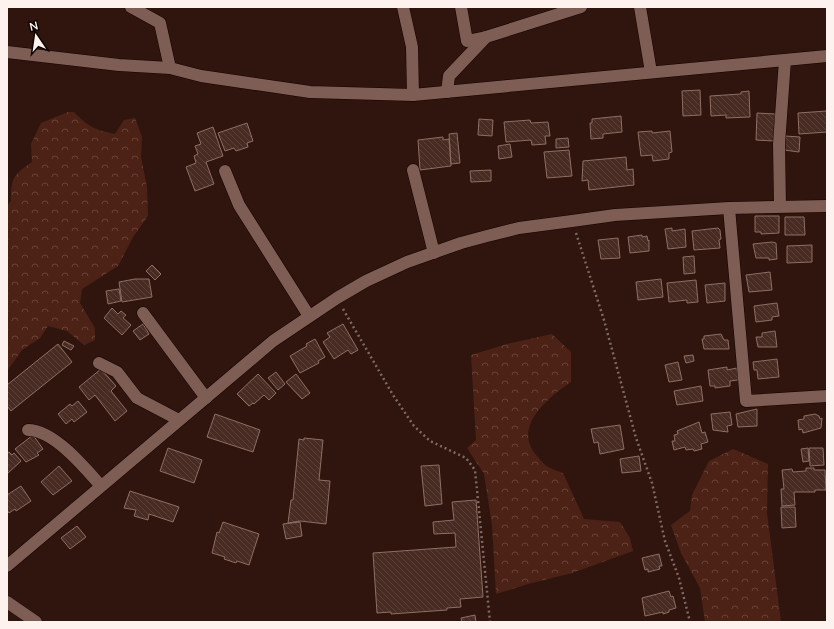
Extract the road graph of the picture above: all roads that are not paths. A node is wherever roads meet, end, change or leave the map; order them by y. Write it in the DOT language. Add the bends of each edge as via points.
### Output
graph roads {
  1 [pos="131,7"];
  2 [pos="403,7"];
  3 [pos="461,7"];
  4 [pos="581,7"];
  5 [pos="640,7"];
  6 [pos="486,37"];
  7 [pos="7,52"];
  8 [pos="827,56"];
  9 [pos="785,60"];
  10 [pos="170,68"];
  11 [pos="651,72"];
  12 [pos="447,92"];
  13 [pos="413,95"];
  14 [pos="413,170"];
  15 [pos="225,171"];
  16 [pos="780,206"];
  17 [pos="827,206"];
  18 [pos="728,208"];
  19 [pos="434,253"];
  20 [pos="143,313"];
  21 [pos="309,316"];
  22 [pos="99,363"];
  23 [pos="827,396"];
  24 [pos="206,398"];
  25 [pos="179,420"];
  26 [pos="28,430"];
  27 [pos="101,486"];
  28 [pos="7,566"];
  29 [pos="7,602"];
  30 [pos="36,622"];
  1 -- 10 [label="street" via="160,23"];
  2 -- 13 [label="street" via="412,47"];
  3 -- 6 [label="street" via="467,41"];
  4 -- 6 [label="street"];
  5 -- 11 [label="street"];
  6 -- 12 [label="street" via="449,76"];
  7 -- 10 [label="street"];
  8 -- 9 [label="street"];
  9 -- 11 [label="street"];
  9 -- 16 [label="street" via="779,144"];
  10 -- 13 [label="street" via="201,76 310,92"];
  11 -- 12 [label="street"];
  12 -- 13 [label="street"];
  14 -- 19 [label="street"];
  15 -- 21 [label="street" via="239,206"];
  16 -- 17 [label="street"];
  16 -- 18 [label="street"];
  18 -- 19 [label="street" via="615,215 519,228"];
  18 -- 23 [label="street" via="746,401"];
  19 -- 21 [label="street" via="372,278"];
  20 -- 24 [label="street"];
  21 -- 24 [label="street" via="273,340"];
  22 -- 25 [label="street" via="117,372 137,398"];
  24 -- 25 [label="street"];
  25 -- 27 [label="street"];
  26 -- 27 [label="street" via="37,430 74,457"];
  27 -- 28 [label="street"];
  29 -- 30 [label="street"];
}
